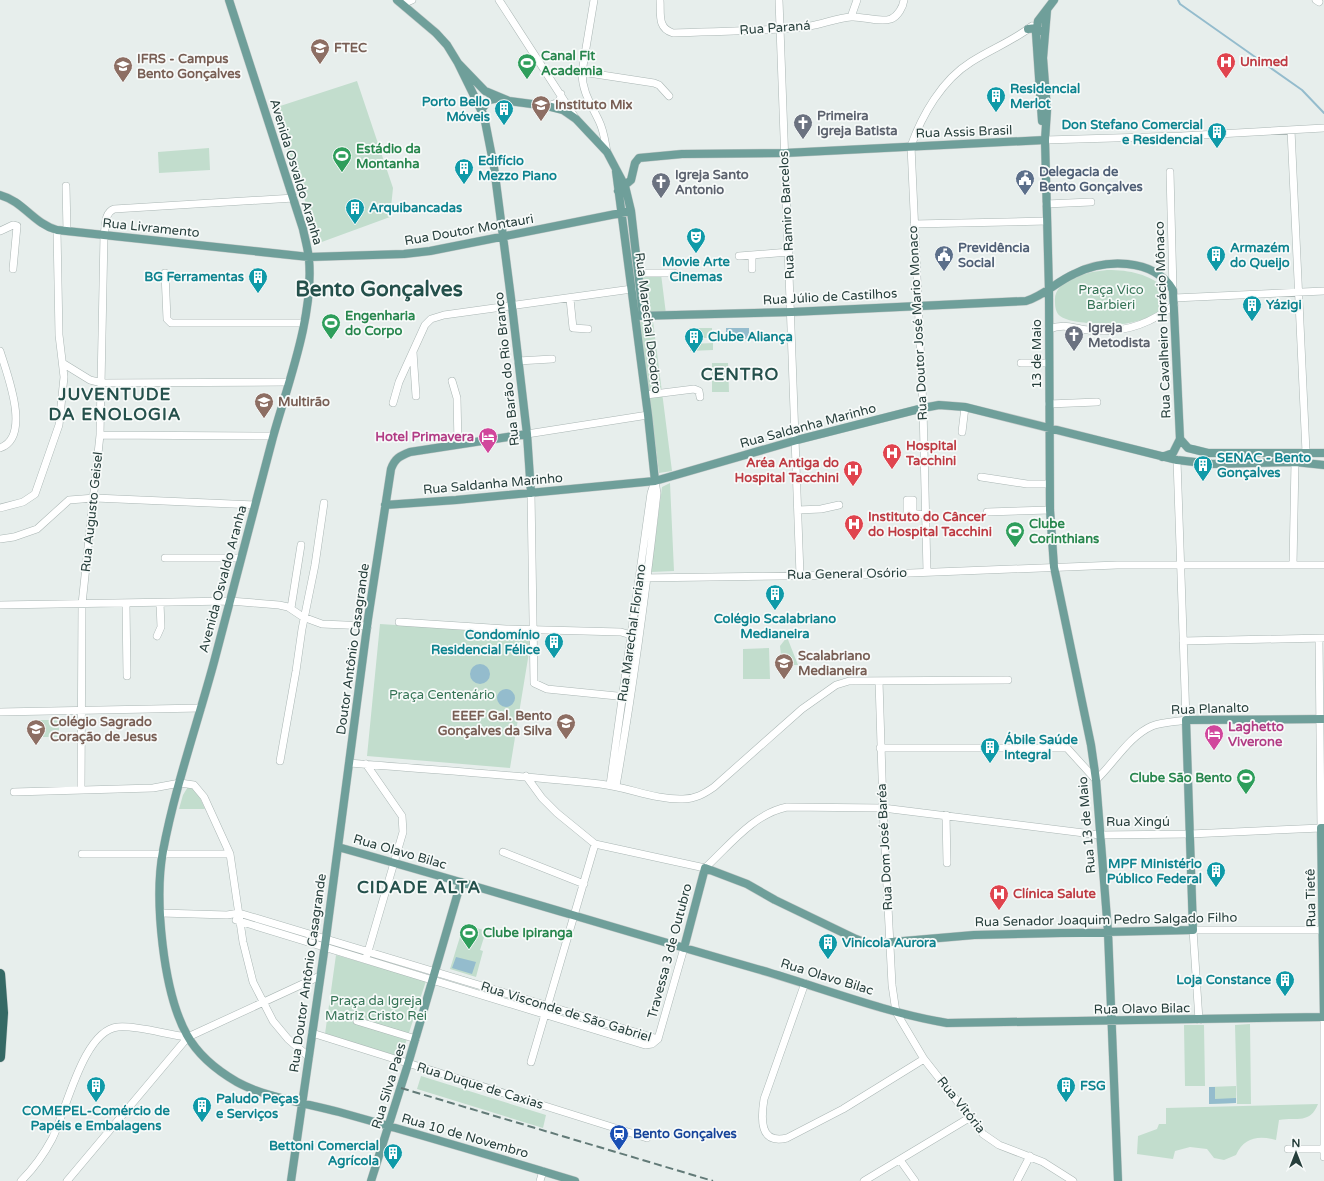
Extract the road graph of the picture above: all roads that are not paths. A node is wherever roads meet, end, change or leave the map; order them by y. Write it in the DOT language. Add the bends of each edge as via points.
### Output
graph roads {
  1 [pos="229,0"];
  2 [pos="412,0"];
  3 [pos="499,0"];
  4 [pos="594,0"];
  5 [pos="660,0"];
  6 [pos="779,0"];
  7 [pos="857,0"];
  8 [pos="904,0"];
  9 [pos="1054,0"];
  10 [pos="399,2"];
  11 [pos="1047,10"];
  12 [pos="851,17"];
  13 [pos="1038,24"];
  14 [pos="780,29"];
  15 [pos="1028,29"];
  16 [pos="1043,58"];
  17 [pos="458,63"];
  18 [pos="582,72"];
  19 [pos="561,94"];
  20 [pos="669,96"];
  21 [pos="499,98"];
  22 [pos="547,106"];
  23 [pos="481,110"];
  24 [pos="576,119"];
  25 [pos="1324,128"];
  26 [pos="1291,130"];
  27 [pos="1046,140"];
  28 [pos="911,146"];
  29 [pos="607,152"];
  30 [pos="785,154"];
  31 [pos="616,168"];
  32 [pos="1170,172"];
  33 [pos="66,186"];
  34 [pos="625,186"];
  35 [pos="618,191"];
  36 [pos="0,196"];
  37 [pos="294,198"];
  38 [pos="1091,202"];
  39 [pos="1046,204"];
  40 [pos="631,211"];
  41 [pos="622,213"];
  42 [pos="1047,221"];
  43 [pos="914,224"];
  44 [pos="57,230"];
  45 [pos="0,231"];
  46 [pos="67,231"];
  47 [pos="104,235"];
  48 [pos="505,237"];
  49 [pos="789,252"];
  50 [pos="752,255"];
  51 [pos="738,256"];
  52 [pos="309,257"];
  53 [pos="13,269"];
  54 [pos="752,269"];
  55 [pos="165,273"];
  56 [pos="638,273"];
  57 [pos="674,273"];
  58 [pos="632,289"];
  59 [pos="1049,290"];
  60 [pos="1324,291"];
  61 [pos="1299,292"];
  62 [pos="1174,297"];
  63 [pos="570,299"];
  64 [pos="1026,301"];
  65 [pos="917,305"];
  66 [pos="512,306"];
  67 [pos="1048,310"];
  68 [pos="792,312"];
  69 [pos="639,316"];
  70 [pos="304,323"];
  71 [pos="588,329"];
  72 [pos="1049,329"];
  73 [pos="0,351"];
  74 [pos="413,352"];
  75 [pos="552,359"];
  76 [pos="518,361"];
  77 [pos="1021,363"];
  78 [pos="1049,363"];
  79 [pos="64,364"];
  80 [pos="452,381"];
  81 [pos="288,382"];
  82 [pos="102,383"];
  83 [pos="646,395"];
  84 [pos="416,396"];
  85 [pos="700,397"];
  86 [pos="1098,402"];
  87 [pos="393,403"];
  88 [pos="1049,404"];
  89 [pos="965,407"];
  90 [pos="923,408"];
  91 [pos="648,415"];
  92 [pos="1050,428"];
  93 [pos="962,432"];
  94 [pos="527,434"];
  95 [pos="100,435"];
  96 [pos="273,436"];
  97 [pos="1180,438"];
  98 [pos="797,440"];
  99 [pos="458,444"];
  100 [pos="0,448"];
  101 [pos="1306,452"];
  102 [pos="1324,453"];
  103 [pos="1161,457"];
  104 [pos="1177,460"];
  105 [pos="1295,462"];
  106 [pos="1324,465"];
  107 [pos="981,477"];
  108 [pos="655,481"];
  109 [pos="1049,484"];
  110 [pos="531,493"];
  111 [pos="95,498"];
  112 [pos="324,503"];
  113 [pos="255,505"];
  114 [pos="386,505"];
  115 [pos="839,505"];
  116 [pos="0,508"];
  117 [pos="798,510"];
  118 [pos="1050,510"];
  119 [pos="987,512"];
  120 [pos="913,515"];
  121 [pos="926,515"];
  122 [pos="0,539"];
  123 [pos="301,545"];
  124 [pos="165,558"];
  125 [pos="241,558"];
  126 [pos="1180,565"];
  127 [pos="1293,565"];
  128 [pos="1324,565"];
  129 [pos="1054,567"];
  130 [pos="927,572"];
  131 [pos="800,574"];
  132 [pos="643,578"];
  133 [pos="230,601"];
  134 [pos="160,603"];
  135 [pos="82,604"];
  136 [pos="126,604"];
  137 [pos="0,605"];
  138 [pos="291,608"];
  139 [pos="304,617"];
  140 [pos="399,622"];
  141 [pos="368,626"];
  142 [pos="534,630"];
  143 [pos="631,635"];
  144 [pos="157,636"];
  145 [pos="1322,638"];
  146 [pos="1183,641"];
  147 [pos="638,651"];
  148 [pos="127,676"];
  149 [pos="1008,680"];
  150 [pos="879,681"];
  151 [pos="623,697"];
  152 [pos="631,697"];
  153 [pos="201,708"];
  154 [pos="0,712"];
  155 [pos="81,712"];
  156 [pos="1322,719"];
  157 [pos="1186,720"];
  158 [pos="880,748"];
  159 [pos="280,761"];
  160 [pos="349,763"];
  161 [pos="366,764"];
  162 [pos="526,776"];
  163 [pos="1096,780"];
  164 [pos="180,783"];
  165 [pos="613,786"];
  166 [pos="81,790"];
  167 [pos="14,792"];
  168 [pos="883,808"];
  169 [pos="946,815"];
  170 [pos="1323,828"];
  171 [pos="1190,834"];
  172 [pos="1100,835"];
  173 [pos="595,844"];
  174 [pos="338,847"];
  175 [pos="503,852"];
  176 [pos="82,854"];
  177 [pos="163,854"];
  178 [pos="230,854"];
  179 [pos="394,863"];
  180 [pos="947,863"];
  181 [pos="705,868"];
  182 [pos="461,882"];
  183 [pos="584,884"];
  184 [pos="161,912"];
  185 [pos="239,913"];
  186 [pos="227,915"];
  187 [pos="574,915"];
  188 [pos="239,921"];
  189 [pos="1193,930"];
  190 [pos="1324,930"];
  191 [pos="1108,932"];
  192 [pos="326,938"];
  193 [pos="890,942"];
  194 [pos="325,947"];
  195 [pos="684,948"];
  196 [pos="367,955"];
  197 [pos="0,974"];
  198 [pos="434,975"];
  199 [pos="320,976"];
  200 [pos="806,983"];
  201 [pos="262,1002"];
  202 [pos="545,1010"];
  203 [pos="896,1012"];
  204 [pos="1324,1017"];
  205 [pos="357,1020"];
  206 [pos="1199,1020"];
  207 [pos="1111,1022"];
  208 [pos="620,1028"];
  209 [pos="312,1033"];
  210 [pos="618,1036"];
  211 [pos="188,1037"];
  212 [pos="416,1039"];
  213 [pos="658,1039"];
  214 [pos="0,1057"];
  215 [pos="309,1057"];
  216 [pos="924,1059"];
  217 [pos="531,1062"];
  218 [pos="408,1064"];
  219 [pos="302,1102"];
  220 [pos="969,1118"];
  221 [pos="389,1126"];
  222 [pos="648,1138"];
  223 [pos="1288,1149"];
  224 [pos="1324,1149"];
  225 [pos="1030,1156"];
  226 [pos="1324,1157"];
  227 [pos="900,1160"];
  228 [pos="543,1171"];
  229 [pos="21,1181"];
  230 [pos="67,1181"];
  231 [pos="291,1181"];
  232 [pos="371,1181"];
  233 [pos="540,1181"];
  234 [pos="575,1181"];
  235 [pos="864,1181"];
  236 [pos="915,1181"];
  237 [pos="1017,1181"];
  238 [pos="1073,1181"];
  239 [pos="1118,1181"];
  1 -- 37 [label="main road, Avenida Osvaldo Aranha"];
  2 -- 10 [label="street"];
  3 -- 19 [label="street"];
  4 -- 18 [label="street"];
  5 -- 14 [label="street, Rua Paraná" via="662,26 673,33"];
  6 -- 14 [label="street, Rua Ramiro Barcelos"];
  7 -- 12 [label="street"];
  8 -- 12 [label="street, Rua Paraná" via="901,9 890,19"];
  9 -- 11 [label="main road"];
  10 -- 17 [label="main road" via="436,33"];
  11 -- 13 [label="main road"];
  11 -- 16 [label="main road, 13 de Maio"];
  12 -- 14 [label="street, Rua Paraná" via="811,26"];
  13 -- 15 [label="main road"];
  13 -- 16 [label="main road"];
  13 -- 27 [label="main road, 13 de Maio" via="1038,76"];
  14 -- 30 [label="street, Rua Ramiro Barcelos"];
  15 -- 28 [label="street" via="969,63 956,74 920,121"];
  16 -- 27 [label="main road, 13 de Maio" via="1047,110"];
  17 -- 21 [label="main road, Rua Marechal Deodoro" via="482,88"];
  17 -- 23 [label="main road, Rua Barão do Rio Branco"];
  18 -- 20 [label="street" via="654,83"];
  18 -- 29 [label="street" via="583,89 602,128"];
  19 -- 22 [label="street" via="558,102"];
  19 -- 24 [label="street"];
  21 -- 22 [label="main road, Rua Marechal Deodoro" via="520,104"];
  21 -- 23 [label="main road" via="489,100"];
  22 -- 24 [label="main road, Rua Marechal Deodoro" via="563,110"];
  23 -- 48 [label="main road, Rua Barão do Rio Branco" via="490,142"];
  24 -- 29 [label="main road, Rua Marechal Deodoro"];
  25 -- 26 [label="street, Rua Assis Brasil"];
  26 -- 27 [label="street, Rua Assis Brasil"];
  26 -- 61 [label="street"];
  27 -- 28 [label="main road, Rua Assis Brasil"];
  27 -- 39 [label="main road, 13 de Maio"];
  28 -- 30 [label="main road, Rua Assis Brasil"];
  28 -- 43 [label="street, Rua Doutor José Mario Monaco"];
  29 -- 31 [label="main road, Rua Marechal Deodoro"];
  30 -- 34 [label="main road, Rua Assis Brasil" via="682,154 639,158 635,163 633,178"];
  30 -- 49 [label="street, Rua Ramiro Barcelos"];
  31 -- 34 [label="main road, Rua Marechal Deodoro"];
  31 -- 35 [label="main road, Rua Marechal Deodoro"];
  32 -- 62 [label="street, Rua Cavalheiro Horácio Mônaco"];
  33 -- 46 [label="street"];
  34 -- 35 [label="main road"];
  34 -- 40 [label="main road, Rua Marechal Deodoro"];
  35 -- 41 [label="main road, Rua Marechal Deodoro"];
  36 -- 44 [label="main road, Rua Livramento" via="14,200 46,226"];
  37 -- 47 [label="street, Rua Augusto Geisel" via="114,209 107,215"];
  37 -- 52 [label="main road, Avenida Osvaldo Aranha"];
  38 -- 39 [label="street"];
  39 -- 42 [label="main road, 13 de Maio"];
  40 -- 41 [label="main road, Rua Doutor Montauri"];
  40 -- 56 [label="main road, Rua Marechal Deodoro"];
  41 -- 48 [label="main road, Rua Doutor Montauri"];
  41 -- 58 [label="main road, Rua Marechal Deodoro"];
  42 -- 43 [label="street"];
  42 -- 59 [label="main road, 13 de Maio"];
  43 -- 65 [label="street, Rua Doutor José Mario Monaco"];
  44 -- 46 [label="main road, Rua Livramento"];
  44 -- 79 [label="street" via="59,334"];
  45 -- 53 [label="street" via="13,225 17,226"];
  46 -- 47 [label="main road, Rua Livramento"];
  47 -- 52 [label="main road, Rua Livramento"];
  47 -- 82 [label="street, Rua Augusto Geisel"];
  48 -- 52 [label="main road, Rua Doutor Montauri" via="417,253"];
  48 -- 66 [label="main road, Rua Barão do Rio Branco"];
  49 -- 50 [label="street"];
  49 -- 68 [label="street, Rua Ramiro Barcelos"];
  50 -- 51 [label="street"];
  50 -- 54 [label="street"];
  52 -- 70 [label="main road, Avenida Osvaldo Aranha" via="309,293"];
  55 -- 70 [label="street" via="167,319 171,323"];
  56 -- 57 [label="street"];
  56 -- 69 [label="main road, Rua Marechal Deodoro"];
  58 -- 63 [label="street"];
  58 -- 69 [label="main road, Rua Marechal Deodoro"];
  59 -- 62 [label="main road, Rua Júlio de Castilhos" via="1080,271 1100,265 1125,264 1153,271 1169,282"];
  59 -- 64 [label="main road, Rua Júlio de Castilhos"];
  59 -- 67 [label="main road, 13 de Maio"];
  60 -- 61 [label="street"];
  61 -- 62 [label="street"];
  61 -- 101 [label="street"];
  62 -- 72 [label="street" via="1152,320 1128,328 1093,330 1062,325"];
  62 -- 97 [label="main road, Rua Cavalheiro Horácio Mônaco"];
  63 -- 66 [label="street"];
  63 -- 71 [label="street" via="573,328"];
  64 -- 65 [label="main road, Rua Júlio de Castilhos"];
  64 -- 67 [label="main road, Rua Júlio de Castilhos" via="1042,303"];
  65 -- 68 [label="main road, Rua Júlio de Castilhos"];
  65 -- 90 [label="street, Rua Doutor José Mario Monaco"];
  66 -- 74 [label="street" via="431,319 425,325"];
  66 -- 76 [label="main road, Rua Barão do Rio Branco"];
  67 -- 72 [label="main road, 13 de Maio"];
  68 -- 69 [label="main road, Rua Júlio de Castilhos"];
  68 -- 98 [label="street, Rua Ramiro Barcelos"];
  69 -- 83 [label="main road, Rua Marechal Deodoro"];
  70 -- 81 [label="main road, Avenida Osvaldo Aranha"];
  72 -- 78 [label="main road, 13 de Maio"];
  73 -- 100 [label="street" via="12,393 15,417 11,441"];
  74 -- 84 [label="street"];
  74 -- 87 [label="street" via="399,382"];
  75 -- 76 [label="street"];
  76 -- 94 [label="main road, Rua Barão do Rio Branco"];
  77 -- 78 [label="street"];
  78 -- 88 [label="main road, 13 de Maio"];
  79 -- 82 [label="street" via="90,380"];
  79 -- 116 [label="street" via="63,405 59,425 37,490 29,500"];
  80 -- 99 [label="street" via="457,398"];
  81 -- 82 [label="street"];
  81 -- 96 [label="main road, Avenida Osvaldo Aranha"];
  82 -- 95 [label="street, Rua Augusto Geisel"];
  83 -- 85 [label="street" via="694,389 699,391"];
  83 -- 91 [label="main road, Rua Marechal Deodoro"];
  86 -- 88 [label="street"];
  88 -- 92 [label="main road, 13 de Maio"];
  89 -- 90 [label="main road, Rua Saldanha Marinho" via="939,405"];
  89 -- 92 [label="main road, Rua Saldanha Marinho"];
  89 -- 93 [label="street"];
  90 -- 98 [label="main road, Rua Saldanha Marinho"];
  90 -- 121 [label="street, Rua Doutor José Mario Monaco"];
  91 -- 94 [label="street"];
  91 -- 108 [label="main road, Rua Marechal Deodoro"];
  92 -- 103 [label="main road, Rua Saldanha Marinho"];
  92 -- 109 [label="main road, 13 de Maio"];
  94 -- 99 [label="main road"];
  94 -- 110 [label="main road, Rua Barão do Rio Branco"];
  95 -- 96 [label="street"];
  95 -- 111 [label="street, Rua Augusto Geisel"];
  96 -- 113 [label="main road, Avenida Osvaldo Aranha"];
  97 -- 101 [label="main road" via="1188,448 1208,453"];
  97 -- 103 [label="main road" via="1173,453"];
  98 -- 108 [label="main road, Rua Saldanha Marinho"];
  98 -- 117 [label="street, Rua Ramiro Barcelos"];
  99 -- 114 [label="main road, Doutor Antônio Casagrande" via="399,456 391,469"];
  101 -- 102 [label="main road"];
  103 -- 104 [label="main road, Rua Saldanha Marinho"];
  104 -- 105 [label="main road, Rua Saldanha Marinho" via="1234,464"];
  104 -- 126 [label="street"];
  105 -- 106 [label="main road, Rua Saldanha Marinho"];
  105 -- 127 [label="street"];
  107 -- 109 [label="street" via="1019,483"];
  108 -- 110 [label="main road, Rua Saldanha Marinho"];
  108 -- 132 [label="street, Rua Marechal Floriano" via="651,493"];
  108 -- 132 [label="street, Rua Marechal Floriano" via="657,490"];
  109 -- 118 [label="main road, 13 de Maio"];
  110 -- 114 [label="main road, Rua Saldanha Marinho"];
  110 -- 142 [label="street, Rua Barão do Rio Branco"];
  111 -- 113 [label="street"];
  111 -- 122 [label="street" via="69,500 37,529"];
  111 -- 135 [label="street, Rua Augusto Geisel"];
  112 -- 139 [label="street"];
  113 -- 125 [label="main road, Avenida Osvaldo Aranha"];
  114 -- 141 [label="main road, Doutor Antônio Casagrande"];
  115 -- 117 [label="street"];
  117 -- 131 [label="street, Rua Ramiro Barcelos"];
  118 -- 119 [label="street"];
  118 -- 129 [label="main road, 13 de Maio"];
  120 -- 121 [label="street"];
  121 -- 130 [label="street, Rua Doutor José Mario Monaco"];
  123 -- 138 [label="street"];
  124 -- 125 [label="street"];
  125 -- 133 [label="main road, Avenida Osvaldo Aranha"];
  126 -- 127 [label="street, Rua General Osório"];
  126 -- 129 [label="street, Rua General Osório"];
  126 -- 146 [label="street"];
  127 -- 128 [label="street, Rua General Osório"];
  129 -- 130 [label="street, Rua General Osório"];
  129 -- 163 [label="main road, Rua 13 de Maio"];
  130 -- 131 [label="street, Rua General Osório"];
  131 -- 132 [label="street, Rua General Osório"];
  132 -- 143 [label="street, Rua Marechal Floriano"];
  132 -- 147 [label="street, Rua Marechal Floriano"];
  133 -- 134 [label="street"];
  133 -- 138 [label="street" via="279,604"];
  133 -- 153 [label="main road, Avenida Osvaldo Aranha"];
  134 -- 136 [label="street"];
  134 -- 144 [label="street" via="161,627"];
  135 -- 136 [label="street"];
  135 -- 137 [label="street"];
  135 -- 155 [label="street, Rua Augusto Geisel"];
  136 -- 148 [label="street"];
  138 -- 139 [label="street"];
  139 -- 141 [label="street" via="322,624"];
  139 -- 159 [label="street"];
  140 -- 142 [label="street"];
  141 -- 160 [label="main road, Doutor Antônio Casagrande"];
  142 -- 143 [label="street" via="621,632"];
  142 -- 151 [label="street, Rua Barão do Rio Branco" via="533,679 537,686"];
  143 -- 147 [label="street"];
  143 -- 151 [label="street, Rua Marechal Floriano"];
  145 -- 146 [label="street"];
  145 -- 156 [label="street, Rua Tietê"];
  146 -- 157 [label="street"];
  147 -- 152 [label="street, Rua Marechal Floriano"];
  149 -- 150 [label="street"];
  150 -- 158 [label="street, Rua Dom José Baréa"];
  150 -- 165 [label="street" via="849,681 825,692 702,795 685,799 667,799"];
  151 -- 152 [label="street"];
  151 -- 165 [label="street, Rua Marechal Floriano"];
  152 -- 165 [label="street, Rua Marechal Floriano"];
  153 -- 155 [label="street"];
  153 -- 164 [label="main road, Avenida Osvaldo Aranha"];
  154 -- 155 [label="street"];
  155 -- 166 [label="street, Rua Augusto Geisel"];
  156 -- 157 [label="main road, Rua Planalto"];
  156 -- 170 [label="street, Rua Tietê"];
  157 -- 163 [label="street, Rua Planalto" via="1152,726 1140,734"];
  157 -- 171 [label="main road"];
  158 -- 163 [label="street" via="1067,748"];
  158 -- 168 [label="street, Rua Dom José Baréa"];
  160 -- 161 [label="street"];
  160 -- 174 [label="main road, Doutor Antônio Casagrande"];
  161 -- 162 [label="street"];
  161 -- 179 [label="street" via="402,816 403,832"];
  162 -- 165 [label="street"];
  162 -- 173 [label="street" via="557,813"];
  163 -- 172 [label="main road, Rua 13 de Maio"];
  164 -- 166 [label="street" via="153,788"];
  164 -- 177 [label="main road, Avenida Osvaldo Aranha"];
  164 -- 178 [label="street" via="194,785 204,797"];
  166 -- 167 [label="street"];
  168 -- 169 [label="street, Rua Xingú"];
  168 -- 181 [label="street, Rua Xingú" via="787,807 773,810 760,818"];
  168 -- 193 [label="street, Rua Dom José Baréa"];
  169 -- 172 [label="street, Rua Xingú"];
  169 -- 180 [label="street"];
  170 -- 171 [label="street, Rua Xingú"];
  170 -- 190 [label="main road, Rua Tietê"];
  171 -- 172 [label="street, Rua Xingú"];
  171 -- 189 [label="main road"];
  172 -- 191 [label="main road, Rua 13 de Maio"];
  173 -- 181 [label="street"];
  173 -- 183 [label="street"];
  174 -- 179 [label="main road, Rua Olavo Bilac"];
  174 -- 192 [label="main road, Rua Doutor Antônio Casagrande"];
  175 -- 183 [label="street"];
  176 -- 177 [label="street"];
  177 -- 178 [label="street"];
  177 -- 184 [label="main road, Avenida Osvaldo Aranha"];
  178 -- 185 [label="street"];
  179 -- 182 [label="main road, Rua Olavo Bilac"];
  179 -- 196 [label="street"];
  181 -- 193 [label="main road, Rua Senador Joaquim Pedro Salgado Filho" via="747,884 856,939 869,944"];
  181 -- 195 [label="main road, Travessa 3 de Outubro"];
  182 -- 187 [label="main road, Rua Olavo Bilac"];
  182 -- 198 [label="main road, Rua Silva Paes"];
  183 -- 187 [label="street"];
  184 -- 186 [label="street"];
  184 -- 211 [label="main road, Avenida Osvaldo Aranha" via="163,949 169,983 175,1008"];
  185 -- 186 [label="street"];
  185 -- 188 [label="street"];
  185 -- 192 [label="street, Rua Visconde de São Gabriel"];
  186 -- 188 [label="street, Rua Visconde de São Gabriel"];
  187 -- 195 [label="main road, Rua Olavo Bilac"];
  187 -- 202 [label="street"];
  188 -- 194 [label="street, Rua Visconde de São Gabriel"];
  188 -- 201 [label="street" via="248,966"];
  189 -- 190 [label="street, Rua Senador Joaquim Pedro Salgado Filho"];
  189 -- 191 [label="main road, Rua Senador Joaquim Pedro Salgado Filho"];
  189 -- 206 [label="street"];
  190 -- 204 [label="main road, Rua Tietê"];
  191 -- 193 [label="main road, Rua Senador Joaquim Pedro Salgado Filho" via="974,935"];
  191 -- 207 [label="main road, Rua 13 de Maio"];
  192 -- 194 [label="main road, Rua Doutor Antônio Casagrande"];
  192 -- 196 [label="street, Rua Visconde de São Gabriel"];
  193 -- 203 [label="street, Rua Dom José Baréa"];
  194 -- 196 [label="street, Rua Visconde de São Gabriel"];
  194 -- 199 [label="main road, Rua Doutor Antônio Casagrande"];
  195 -- 200 [label="main road, Rua Olavo Bilac"];
  195 -- 213 [label="street, Travessa 3 de Outubro"];
  196 -- 198 [label="street, Rua Visconde de São Gabriel"];
  197 -- 214 [label="highway" via="3,1013"];
  198 -- 202 [label="street, Rua Visconde de São Gabriel"];
  198 -- 212 [label="main road, Rua Silva Paes"];
  199 -- 201 [label="street"];
  199 -- 209 [label="main road, Rua Doutor Antônio Casagrande"];
  200 -- 203 [label="main road, Rua Olavo Bilac"];
  200 -- 216 [label="street" via="764,1099 763,1130 771,1138 787,1138 843,1109"];
  201 -- 211 [label="street"];
  201 -- 215 [label="street" via="288,1039"];
  202 -- 208 [label="street, Rua Visconde de São Gabriel"];
  202 -- 210 [label="street, Rua Visconde de São Gabriel"];
  202 -- 217 [label="street"];
  203 -- 207 [label="main road, Rua Olavo Bilac" via="947,1023"];
  203 -- 216 [label="street, Rua Vitória"];
  204 -- 206 [label="main road, Rua Olavo Bilac"];
  204 -- 224 [label="street, Rua Tietê"];
  205 -- 212 [label="street"];
  206 -- 207 [label="main road, Rua Olavo Bilac"];
  207 -- 239 [label="main road, Rua 13 de Maio"];
  208 -- 210 [label="street"];
  208 -- 213 [label="street, Rua Visconde de São Gabriel"];
  209 -- 215 [label="main road, Rua Doutor Antônio Casagrande"];
  209 -- 218 [label="street, Rua Duque de Caxias"];
  210 -- 213 [label="street, Rua Visconde de São Gabriel" via="645,1045 652,1044"];
  211 -- 219 [label="main road, Avenida Osvaldo Aranha" via="209,1063 238,1083 261,1092"];
  211 -- 229 [label="street" via="125,1027 109,1029 102,1033 83,1061 52,1139 39,1160"];
  211 -- 230 [label="street"];
  212 -- 218 [label="main road, Rua Silva Paes"];
  215 -- 219 [label="main road, Rua Doutor Antônio Casagrande"];
  216 -- 220 [label="street, Rua Vitória"];
  218 -- 221 [label="main road, Rua Silva Paes"];
  218 -- 222 [label="street, Rua Duque de Caxias"];
  219 -- 221 [label="main road, Rua 10 de Novembro"];
  219 -- 231 [label="main road, Rua Doutor Antônio Casagrande"];
  220 -- 225 [label="street, Rua Vitória" via="991,1140"];
  220 -- 227 [label="street"];
  221 -- 228 [label="main road, Rua 10 de Novembro"];
  221 -- 232 [label="main road, Rua Silva Paes"];
  223 -- 224 [label="street"];
  224 -- 226 [label="street, Rua Tietê"];
  225 -- 237 [label="street"];
  225 -- 238 [label="street, Rua Vitória"];
  227 -- 235 [label="street"];
  227 -- 236 [label="street"];
  228 -- 233 [label="street"];
  228 -- 234 [label="main road, Rua 10 de Novembro"];
}
